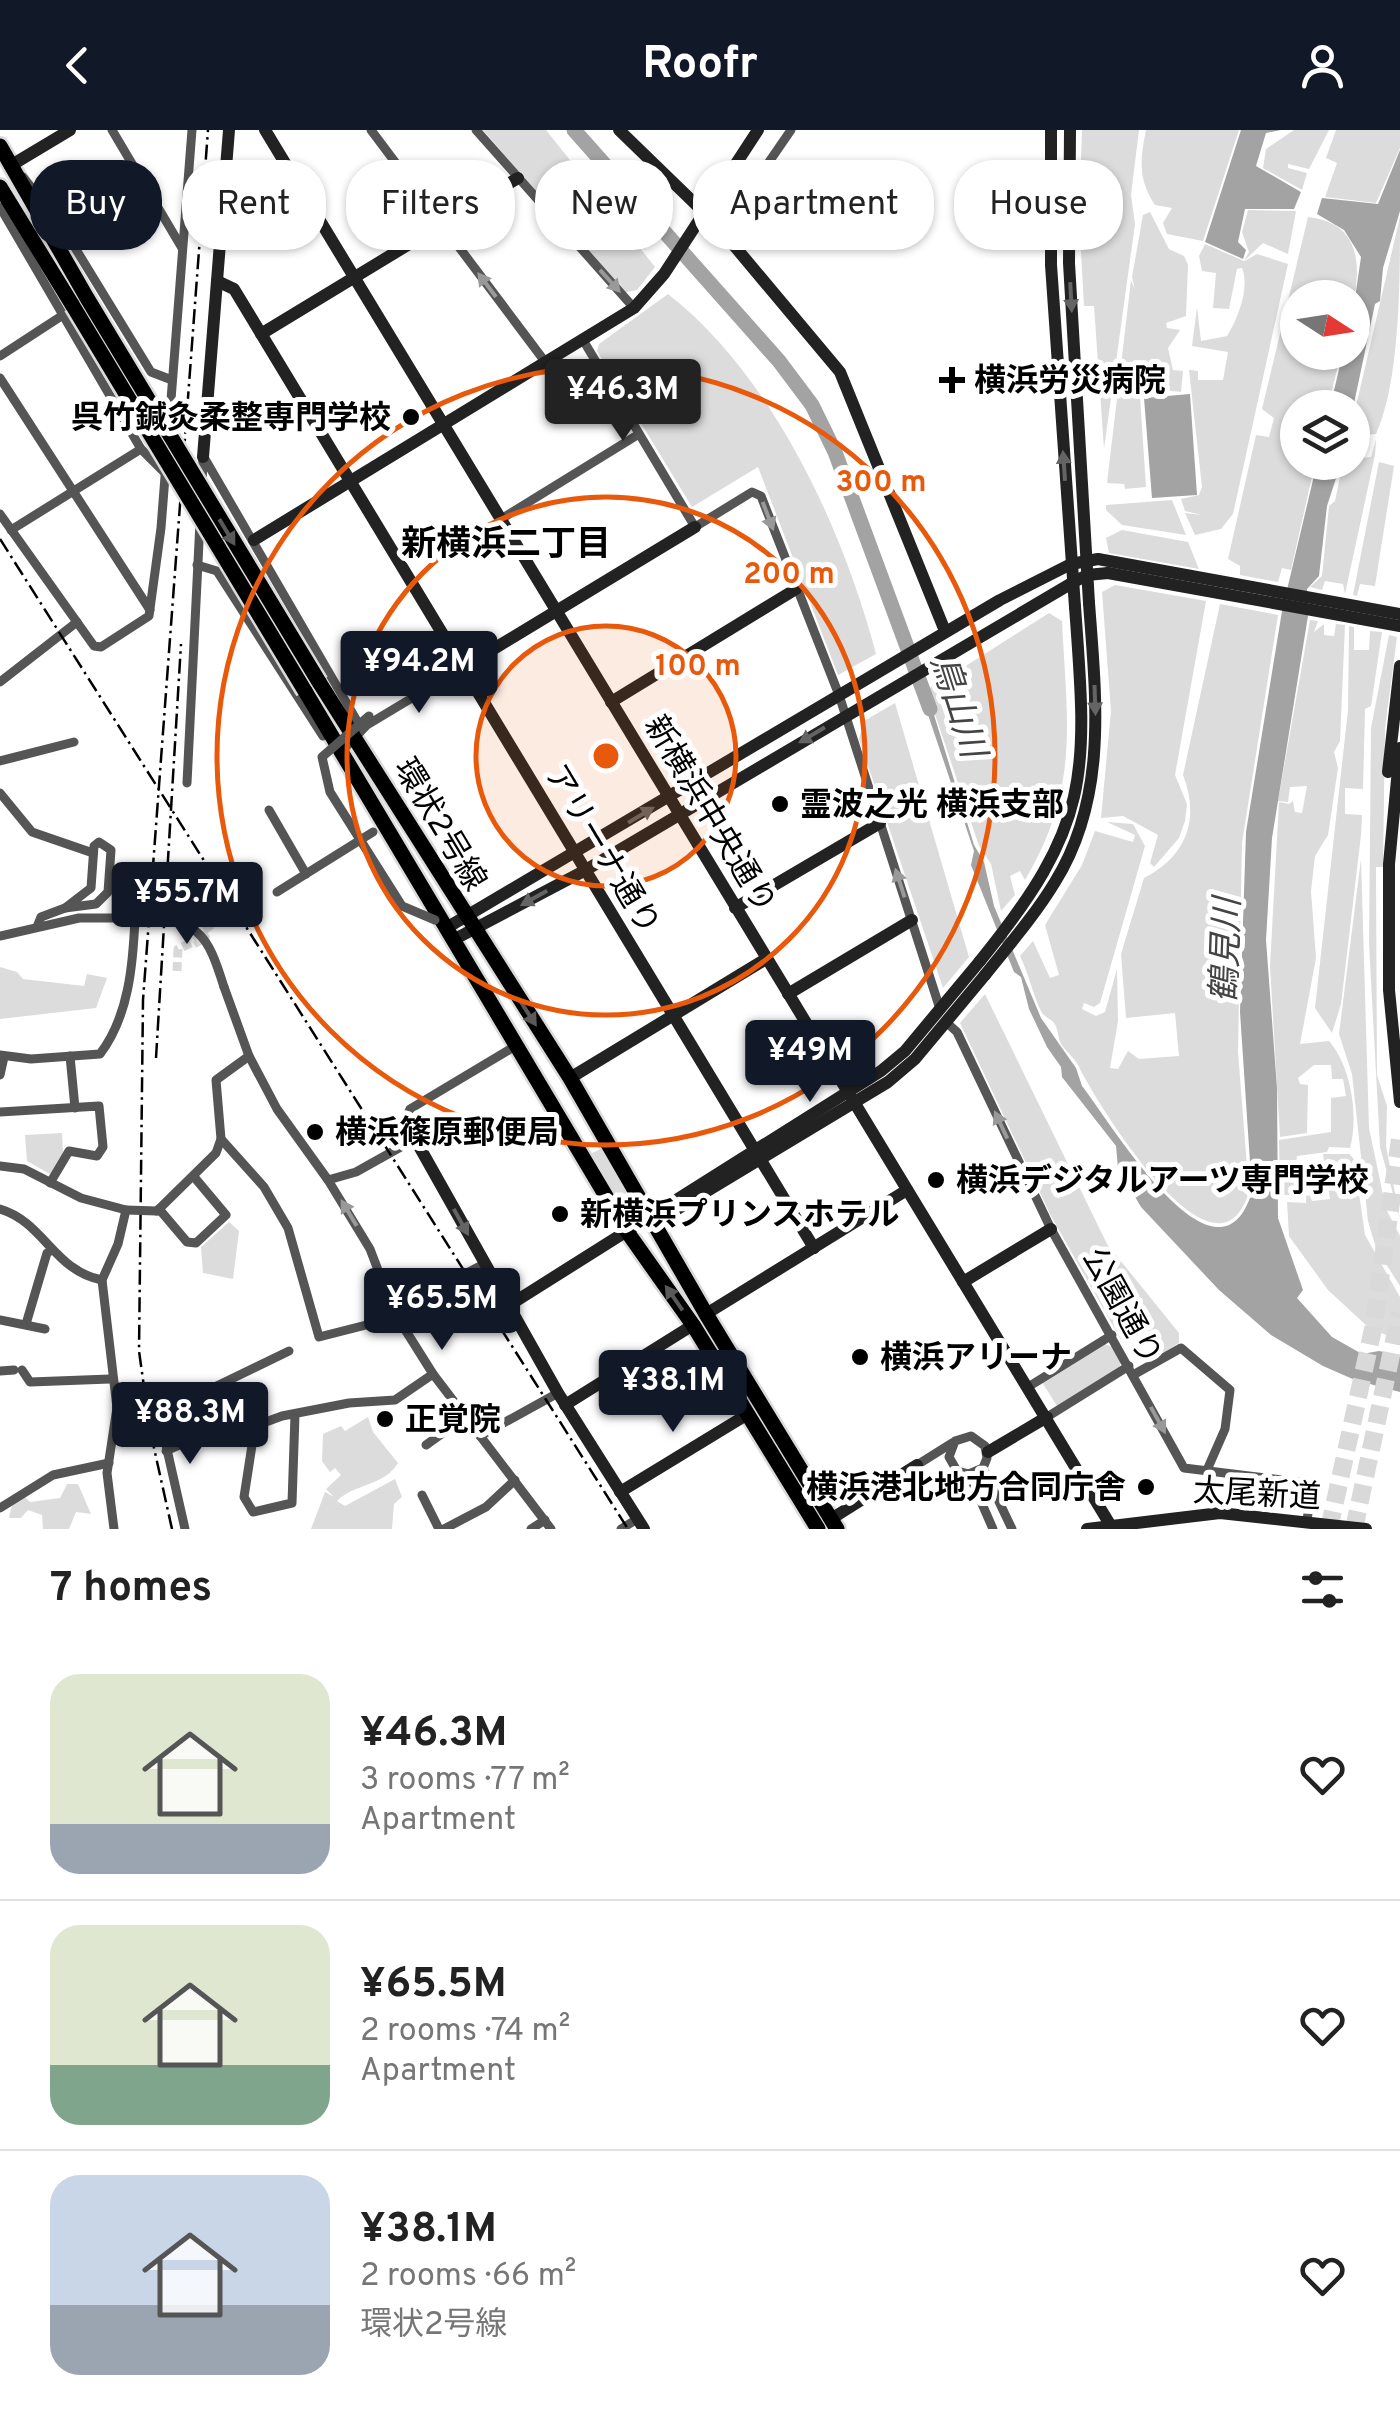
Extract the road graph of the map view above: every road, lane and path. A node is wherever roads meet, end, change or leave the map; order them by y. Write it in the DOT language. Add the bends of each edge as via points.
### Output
graph roads {
  1 [pos="70,130"];
  2 [pos="112,130"];
  3 [pos="192,130"];
  4 [pos="229,130"];
  5 [pos="371,130"];
  6 [pos="476,130"];
  7 [pos="618,130"];
  8 [pos="758,130"];
  9 [pos="791,130"];
  10 [pos="1052,130"];
  11 [pos="1070,130"];
  12 [pos="267,131"];
  13 [pos="0,146"];
  14 [pos="189,160"];
  15 [pos="394,160"];
  16 [pos="738,160"];
  17 [pos="770,160"];
  18 [pos="10,166"];
  19 [pos="518,178"];
  20 [pos="515,180"];
  21 [pos="0,187"];
  22 [pos="693,202"];
  23 [pos="0,208"];
  24 [pos="693,229"];
  25 [pos="182,248"];
  26 [pos="400,250"];
  27 [pos="461,250"];
  28 [pos="736,250"];
  29 [pos="354,278"];
  30 [pos="217,281"];
  31 [pos="74,306"];
  32 [pos="634,308"];
  33 [pos="261,334"];
  34 [pos="584,340"];
  35 [pos="0,356"];
  36 [pos="546,363"];
  37 [pos="0,378"];
  38 [pos="172,380"];
  39 [pos="444,425"];
  40 [pos="640,434"];
  41 [pos="141,449"];
  42 [pos="203,457"];
  43 [pos="164,472"];
  44 [pos="350,482"];
  45 [pos="72,491"];
  46 [pos="0,514"];
  47 [pos="501,519"];
  48 [pos="695,527"];
  49 [pos="12,530"];
  50 [pos="254,540"];
  51 [pos="1086,559"];
  52 [pos="1071,564"];
  53 [pos="197,566"];
  54 [pos="1109,567"];
  55 [pos="1087,575"];
  56 [pos="1072,582"];
  57 [pos="796,589"];
  58 [pos="150,610"];
  59 [pos="556,611"];
  60 [pos="1400,611"];
  61 [pos="1382,616"];
  62 [pos="77,622"];
  63 [pos="1400,629"];
  64 [pos="940,634"];
  65 [pos="1400,666"];
  66 [pos="462,668"];
  67 [pos="0,682"];
  68 [pos="312,686"];
  69 [pos="840,695"];
  70 [pos="611,702"];
  71 [pos="846,714"];
  72 [pos="369,716"];
  73 [pos="354,736"];
  74 [pos="74,742"];
  75 [pos="1400,748"];
  76 [pos="342,751"];
  77 [pos="0,761"];
  78 [pos="187,784"];
  79 [pos="0,793"];
  80 [pos="367,794"];
  81 [pos="669,798"];
  82 [pos="269,810"];
  83 [pos="680,816"];
  84 [pos="880,823"];
  85 [pos="373,832"];
  86 [pos="360,840"];
  87 [pos="93,853"];
  88 [pos="575,856"];
  89 [pos="1395,865"];
  90 [pos="584,871"];
  91 [pos="306,874"];
  92 [pos="109,886"];
  93 [pos="91,888"];
  94 [pos="277,892"];
  95 [pos="64,908"];
  96 [pos="735,908"];
  97 [pos="138,918"];
  98 [pos="912,920"];
  99 [pos="470,924"];
  100 [pos="38,926"];
  101 [pos="446,929"];
  102 [pos="0,936"];
  103 [pos="766,959"];
  104 [pos="982,968"];
  105 [pos="1394,990"];
  106 [pos="788,994"];
  107 [pos="943,1015"];
  108 [pos="672,1016"];
  109 [pos="517,1045"];
  110 [pos="2,1056"];
  111 [pos="70,1056"];
  112 [pos="249,1056"];
  113 [pos="0,1075"];
  114 [pos="570,1078"];
  115 [pos="850,1098"];
  116 [pos="1400,1102"];
  117 [pos="75,1108"];
  118 [pos="0,1112"];
  119 [pos="415,1139"];
  120 [pos="221,1140"];
  121 [pos="757,1155"];
  122 [pos="0,1166"];
  123 [pos="194,1178"];
  124 [pos="328,1180"];
  125 [pos="50,1182"];
  126 [pos="907,1190"];
  127 [pos="0,1210"];
  128 [pos="126,1210"];
  129 [pos="158,1210"];
  130 [pos="654,1218"];
  131 [pos="1051,1229"];
  132 [pos="628,1233"];
  133 [pos="814,1248"];
  134 [pos="52,1250"];
  135 [pos="484,1264"];
  136 [pos="102,1280"];
  137 [pos="964,1282"];
  138 [pos="508,1306"];
  139 [pos="394,1312"];
  140 [pos="0,1320"];
  141 [pos="699,1320"];
  142 [pos="26,1324"];
  143 [pos="45,1329"];
  144 [pos="1112,1335"];
  145 [pos="289,1351"];
  146 [pos="1131,1370"];
  147 [pos="0,1371"];
  148 [pos="432,1374"];
  149 [pos="110,1380"];
  150 [pos="1028,1387"];
  151 [pos="562,1399"];
  152 [pos="748,1414"];
  153 [pos="295,1415"];
  154 [pos="1047,1416"];
  155 [pos="465,1417"];
  156 [pos="230,1424"];
  157 [pos="480,1436"];
  158 [pos="955,1441"];
  159 [pos="426,1445"];
  160 [pos="166,1451"];
  161 [pos="988,1452"];
  162 [pos="109,1464"];
  163 [pos="916,1465"];
  164 [pos="954,1468"];
  165 [pos="983,1468"];
  166 [pos="1207,1470"];
  167 [pos="968,1474"];
  168 [pos="515,1480"];
  169 [pos="620,1492"];
  170 [pos="422,1495"];
  171 [pos="0,1508"];
  172 [pos="548,1524"];
  173 [pos="640,1524"];
  174 [pos="829,1525"];
  175 [pos="1310,1525"];
  176 [pos="1111,1526"];
  177 [pos="1141,1526"];
  178 [pos="114,1529"];
  179 [pos="185,1529"];
  180 [pos="442,1529"];
  181 [pos="531,1529"];
  182 [pos="621,1529"];
  183 [pos="994,1529"];
  184 [pos="1012,1529"];
  185 [pos="1086,1529"];
  186 [pos="1366,1529"];
  1 -- 18 [label="street"];
  2 -- 25 [label="street"];
  3 -- 14 [label="street"];
  4 -- 30 [label="street"];
  5 -- 15 [label="street"];
  6 -- 19 [label="street"];
  7 -- 22 [label="street"];
  8 -- 16 [label="street"];
  9 -- 17 [label="street"];
  52 -- 10 [label="street, one-way" via="1049,226"];
  11 -- 51 [label="street, one-way" via="1067,216"];
  12 -- 29 [label="street, 新横浜中央通り"];
  13 -- 18 [label="main road, 環状2号線"];
  18 -- 31 [label="main road, 環状2号線"];
  18 -- 38 [label="street" via="62,225 151,372"];
  19 -- 20 [label="street"];
  19 -- 32 [label="street, one-way"];
  21 -- 31 [label="main road, 環状2号線"];
  23 -- 31 [label="street"];
  24 -- 32 [label="street"];
  25 -- 38 [label="street"];
  26 -- 29 [label="street"];
  36 -- 27 [label="street, one-way"];
  28 -- 64 [label="street" via="840,372"];
  29 -- 33 [label="street"];
  29 -- 39 [label="street, 新横浜中央通り"];
  30 -- 33 [label="street, アリーナ通り" via="234,290"];
  30 -- 42 [label="street"];
  31 -- 35 [label="street"];
  31 -- 41 [label="street"];
  31 -- 68 [label="main road, 環状2号線, bridge"];
  32 -- 34 [label="street"];
  33 -- 44 [label="street, アリーナ通り"];
  34 -- 36 [label="street"];
  34 -- 40 [label="street"];
  36 -- 39 [label="street"];
  37 -- 45 [label="street"];
  38 -- 43 [label="street"];
  39 -- 44 [label="street"];
  39 -- 47 [label="street, 新横浜中央通り"];
  40 -- 47 [label="street"];
  40 -- 48 [label="street"];
  41 -- 43 [label="street"];
  41 -- 45 [label="street"];
  42 -- 50 [label="street"];
  42 -- 53 [label="street"];
  43 -- 58 [label="street"];
  44 -- 50 [label="street"];
  44 -- 66 [label="street, アリーナ通り"];
  45 -- 49 [label="street"];
  45 -- 58 [label="street"];
  46 -- 49 [label="street"];
  47 -- 59 [label="street, 新横浜中央通り"];
  48 -- 57 [label="street, 公園通り, one-way" via="757,493"];
  48 -- 59 [label="street"];
  49 -- 62 [label="street"];
  50 -- 73 [label="street" via="356,721"];
  51 -- 52 [label="street"];
  51 -- 54 [label="street"];
  51 -- 55 [label="street"];
  52 -- 56 [label="street"];
  52 -- 64 [label="street"];
  53 -- 78 [label="street"];
  53 -- 80 [label="street" via="216,570 349,779"];
  54 -- 55 [label="street"];
  54 -- 61 [label="street, bridge"];
  55 -- 56 [label="street"];
  55 -- 104 [label="street, one-way, bridge" via="1096,726 1086,810 1055,882"];
  56 -- 71 [label="street"];
  56 -- 104 [label="street, bridge" via="1082,742 1074,808 1044,877"];
  57 -- 69 [label="street, 公園通り"];
  57 -- 70 [label="street"];
  58 -- 62 [label="street" via="101,648"];
  59 -- 66 [label="street"];
  59 -- 70 [label="street, 新横浜中央通り"];
  60 -- 61 [label="street"];
  61 -- 63 [label="street, bridge"];
  62 -- 67 [label="street"];
  64 -- 69 [label="street"];
  65 -- 89 [label="street" via="1388,770"];
  66 -- 73 [label="street"];
  66 -- 88 [label="street, アリーナ通り"];
  68 -- 73 [label="main road, 環状2号線"];
  68 -- 76 [label="main road, 環状2号線"];
  69 -- 71 [label="street, 公園通り"];
  69 -- 81 [label="street"];
  70 -- 81 [label="street, 新横浜中央通り"];
  71 -- 83 [label="street, one-way"];
  71 -- 84 [label="street, 公園通り"];
  72 -- 86 [label="street, bridge" via="321,758 330,792"];
  73 -- 76 [label="street"];
  73 -- 99 [label="main road, 環状2号線"];
  74 -- 77 [label="street"];
  75 -- 89 [label="street"];
  76 -- 80 [label="main road, 環状2号線"];
  79 -- 87 [label="street" via="32,832"];
  80 -- 101 [label="main road, 環状2号線"];
  81 -- 83 [label="street, 新横浜中央通り"];
  88 -- 81 [label="street, one-way"];
  82 -- 91 [label="street"];
  83 -- 90 [label="street"];
  83 -- 96 [label="street, 新横浜中央通り"];
  84 -- 96 [label="street"];
  98 -- 84 [label="street, 公園通り, one-way"];
  85 -- 86 [label="street, bridge"];
  86 -- 91 [label="street"];
  86 -- 101 [label="street, bridge" via="402,906"];
  87 -- 92 [label="street" via="96,843 109,845"];
  87 -- 93 [label="street"];
  88 -- 90 [label="street, アリーナ通り"];
  88 -- 99 [label="street"];
  89 -- 105 [label="street"];
  90 -- 99 [label="street, one-way"];
  90 -- 108 [label="street, アリーナ通り"];
  91 -- 94 [label="street"];
  92 -- 93 [label="street" via="100,893"];
  92 -- 95 [label="street" via="101,901"];
  93 -- 95 [label="street"];
  95 -- 100 [label="street" via="41,917"];
  96 -- 103 [label="street, 新横浜中央通り"];
  97 -- 100 [label="street"];
  97 -- 111 [label="street" via="132,974 108,1043 100,1054"];
  97 -- 112 [label="street, bridge" via="198,930 210,946"];
  98 -- 106 [label="street"];
  98 -- 107 [label="street, 公園通り"];
  99 -- 101 [label="street"];
  99 -- 114 [label="main road, 環状2号線, one-way"];
  100 -- 102 [label="street"];
  101 -- 109 [label="main road, 環状2号線"];
  103 -- 106 [label="street, 新横浜中央通り"];
  103 -- 108 [label="street"];
  104 -- 107 [label="street"];
  105 -- 116 [label="street"];
  106 -- 115 [label="street, 新横浜中央通り"];
  107 -- 115 [label="street"];
  131 -- 107 [label="street, 公園通り, one-way"];
  108 -- 114 [label="street"];
  108 -- 121 [label="street, アリーナ通り"];
  109 -- 119 [label="street" via="410,1110 406,1120"];
  109 -- 132 [label="main road, 環状2号線"];
  110 -- 111 [label="street"];
  110 -- 113 [label="street"];
  111 -- 117 [label="street"];
  112 -- 120 [label="street" via="216,1080"];
  112 -- 124 [label="street"];
  114 -- 130 [label="main road, 環状2号線"];
  115 -- 121 [label="street"];
  115 -- 126 [label="street, 新横浜中央通り"];
  117 -- 118 [label="street"];
  117 -- 125 [label="street" via="99,1106 103,1147 97,1156 68,1151"];
  119 -- 124 [label="street"];
  119 -- 135 [label="street, one-way"];
  120 -- 123 [label="street"];
  120 -- 139 [label="street" via="264,1187 288,1228 318,1337"];
  121 -- 130 [label="street"];
  121 -- 133 [label="street, アリーナ通り"];
  122 -- 125 [label="street"];
  123 -- 129 [label="street"];
  123 -- 129 [label="street" via="226,1215 196,1243 187,1242"];
  139 -- 124 [label="street, one-way" via="379,1266"];
  125 -- 128 [label="street"];
  126 -- 133 [label="street"];
  126 -- 137 [label="street, 新横浜中央通り"];
  127 -- 134 [label="street" via="22,1218"];
  128 -- 129 [label="street, bridge"];
  128 -- 136 [label="street"];
  130 -- 132 [label="street"];
  130 -- 141 [label="main road, 環状2号線"];
  131 -- 137 [label="street"];
  131 -- 144 [label="street, 公園通り"];
  132 -- 138 [label="street"];
  141 -- 132 [label="main road, 環状2号線, one-way"];
  133 -- 141 [label="street"];
  134 -- 136 [label="street" via="74,1272"];
  134 -- 142 [label="street"];
  135 -- 138 [label="street"];
  135 -- 139 [label="street"];
  136 -- 149 [label="street"];
  137 -- 150 [label="street, 新横浜中央通り"];
  138 -- 151 [label="street"];
  139 -- 148 [label="street"];
  140 -- 142 [label="street"];
  141 -- 151 [label="street"];
  141 -- 152 [label="main road, 環状2号線"];
  141 -- 174 [label="main road, 環状2号線"];
  142 -- 143 [label="street"];
  144 -- 146 [label="street, 公園通り"];
  144 -- 150 [label="street"];
  145 -- 160 [label="street" via="159,1414"];
  146 -- 154 [label="street"];
  146 -- 166 [label="street, 公園通り, one-way" via="1184,1468"];
  146 -- 166 [label="street" via="1182,1348 1230,1390 1224,1430"];
  147 -- 149 [label="street" via="18,1370 44,1384"];
  148 -- 153 [label="street" via="395,1400"];
  148 -- 155 [label="street"];
  149 -- 162 [label="street" via="117,1408"];
  150 -- 154 [label="street, 新横浜中央通り"];
  151 -- 157 [label="street"];
  151 -- 169 [label="street"];
  152 -- 169 [label="street"];
  152 -- 174 [label="main road, 環状2号線"];
  153 -- 153 [label="street" via="292,1503 253,1512 244,1497 255,1426"];
  154 -- 161 [label="street"];
  154 -- 176 [label="street, 新横浜中央通り"];
  155 -- 157 [label="street"];
  155 -- 159 [label="street"];
  156 -- 160 [label="street"];
  157 -- 168 [label="street"];
  158 -- 161 [label="street" via="977,1438"];
  158 -- 163 [label="street"];
  158 -- 164 [label="street"];
  160 -- 179 [label="street"];
  161 -- 165 [label="street"];
  162 -- 171 [label="street" via="53,1475"];
  162 -- 178 [label="street"];
  163 -- 164 [label="street"];
  163 -- 174 [label="street"];
  164 -- 167 [label="street"];
  165 -- 167 [label="street"];
  165 -- 184 [label="street"];
  166 -- 175 [label="street, 公園通り" via="1307,1482"];
  167 -- 183 [label="street"];
  168 -- 172 [label="street"];
  168 -- 180 [label="street" via="486,1508"];
  169 -- 173 [label="street"];
  170 -- 180 [label="street"];
  172 -- 181 [label="street"];
  173 -- 182 [label="street"];
  175 -- 177 [label="street, 太尾新道" via="1220,1512"];
  175 -- 186 [label="street, 太尾新道"];
  176 -- 177 [label="street, 太尾新道"];
  176 -- 185 [label="street, 太尾新道"];
}
